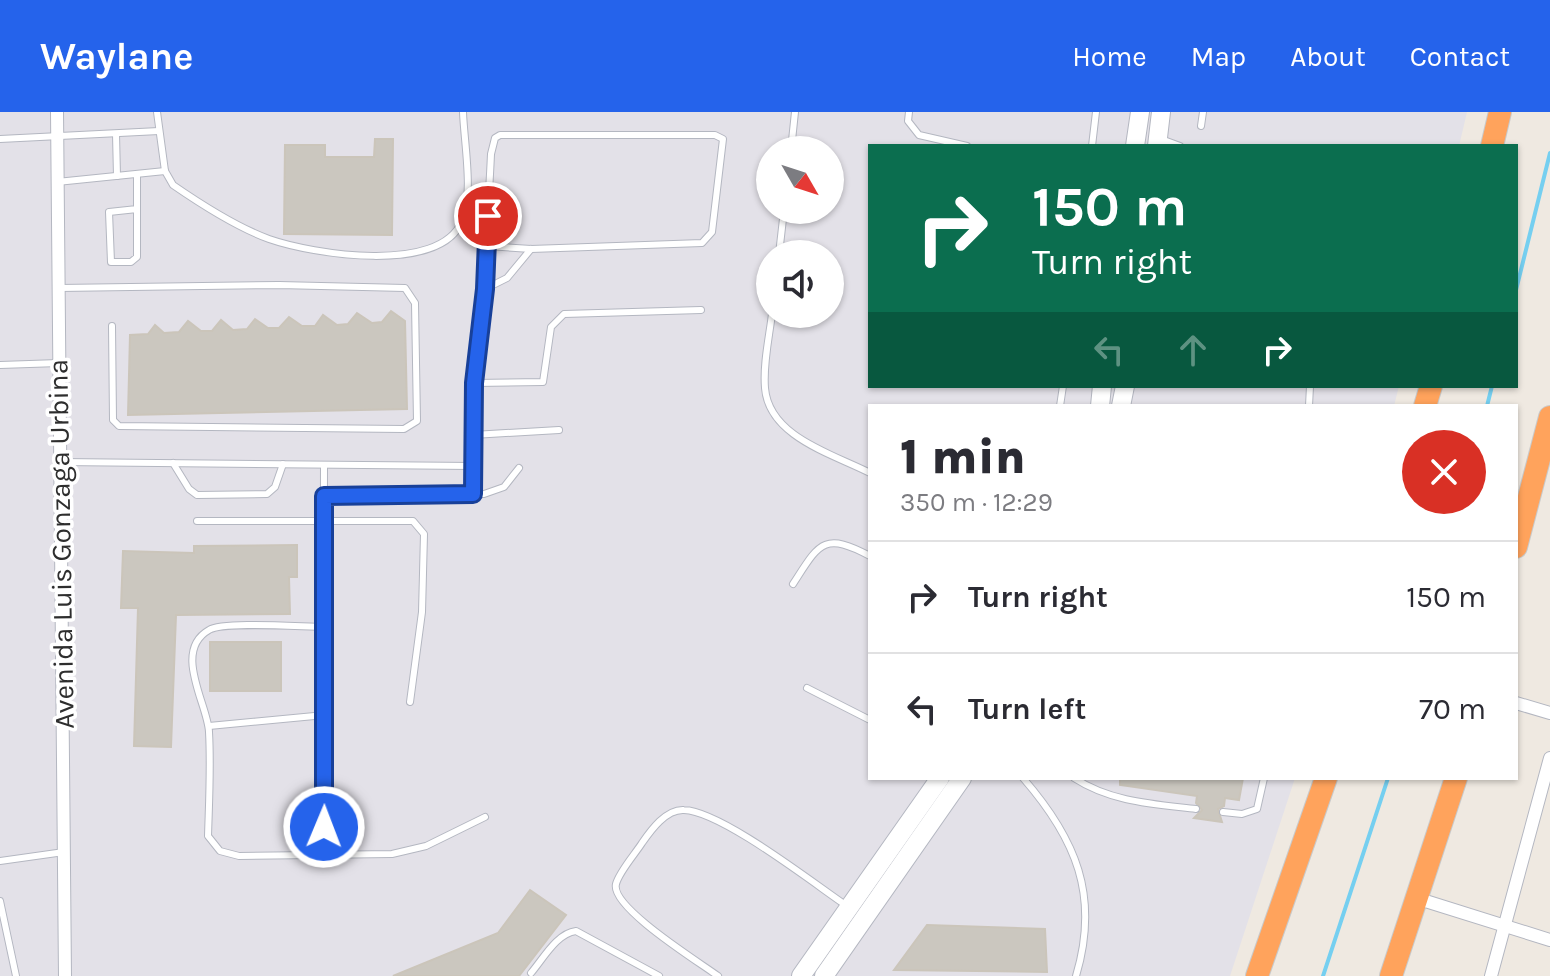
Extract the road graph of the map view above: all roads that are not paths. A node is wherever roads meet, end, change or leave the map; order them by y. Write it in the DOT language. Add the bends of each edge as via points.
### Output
graph roads {
  1 [pos="57,112"];
  2 [pos="157,112"];
  3 [pos="463,112"];
  4 [pos="795,112"];
  5 [pos="909,112"];
  6 [pos="1096,112"];
  7 [pos="1140,112"];
  8 [pos="1161,112"];
  9 [pos="1203,112"];
  10 [pos="1500,112"];
  11 [pos="1201,126"];
  12 [pos="159,131"];
  13 [pos="116,134"];
  14 [pos="792,136"];
  15 [pos="57,138"];
  16 [pos="0,139"];
  17 [pos="1157,142"];
  18 [pos="958,144"];
  19 [pos="1092,144"];
  20 [pos="1135,144"];
  21 [pos="1492,144"];
  22 [pos="165,171"];
  23 [pos="137,174"];
  24 [pos="117,176"];
  25 [pos="57,182"];
  26 [pos="137,209"];
  27 [pos="487,246"];
  28 [pos="531,249"];
  29 [pos="59,288"];
  30 [pos="485,289"];
  31 [pos="701,310"];
  32 [pos="112,326"];
  33 [pos="771,328"];
  34 [pos="59,363"];
  35 [pos="0,365"];
  36 [pos="474,383"];
  37 [pos="1550,417"];
  38 [pos="559,430"];
  39 [pos="473,435"];
  40 [pos="60,462"];
  41 [pos="173,463"];
  42 [pos="283,464"];
  43 [pos="324,465"];
  44 [pos="473,466"];
  45 [pos="519,468"];
  46 [pos="868,472"];
  47 [pos="473,494"];
  48 [pos="324,496"];
  49 [pos="197,521"];
  50 [pos="324,521"];
  51 [pos="1518,539"];
  52 [pos="868,555"];
  53 [pos="793,584"];
  54 [pos="324,627"];
  55 [pos="807,688"];
  56 [pos="410,702"];
  57 [pos="1518,704"];
  58 [pos="1550,713"];
  59 [pos="325,715"];
  60 [pos="868,719"];
  61 [pos="209,726"];
  62 [pos="1550,758"];
  63 [pos="939,780"];
  64 [pos="961,780"];
  65 [pos="1025,780"];
  66 [pos="1077,780"];
  67 [pos="1264,780"];
  68 [pos="1325,780"];
  69 [pos="1455,780"];
  70 [pos="1196,809"];
  71 [pos="1223,812"];
  72 [pos="485,817"];
  73 [pos="64,852"];
  74 [pos="323,855"];
  75 [pos="0,861"];
  76 [pos="1419,899"];
  77 [pos="0,901"];
  78 [pos="849,908"];
  79 [pos="1505,926"];
  80 [pos="1550,940"];
  81 [pos="531,973"];
  82 [pos="16,976"];
  83 [pos="65,976"];
  84 [pos="659,976"];
  85 [pos="718,976"];
  86 [pos="801,976"];
  87 [pos="824,976"];
  88 [pos="1076,976"];
  89 [pos="1257,976"];
  90 [pos="1391,976"];
  91 [pos="1491,976"];
  1 -- 15 [label="street, Avenida Luis Gonzaga Urbina"];
  2 -- 12 [label="lane"];
  3 -- 22 [label="lane" via="467,205 456,232 429,249 348,255 298,248 265,238 191,198"];
  4 -- 14 [label="lane"];
  5 -- 18 [label="lane" via="908,121 919,135"];
  6 -- 19 [label="lane"];
  7 -- 20 [label="street"];
  8 -- 17 [label="street"];
  9 -- 11 [label="lane"];
  10 -- 21 [label="highway"];
  12 -- 13 [label="lane"];
  12 -- 22 [label="lane"];
  13 -- 15 [label="lane"];
  13 -- 24 [label="lane"];
  15 -- 16 [label="lane"];
  15 -- 25 [label="street, Avenida Luis Gonzaga Urbina"];
  22 -- 23 [label="lane"];
  23 -- 24 [label="lane"];
  23 -- 26 [label="lane"];
  24 -- 25 [label="lane"];
  25 -- 29 [label="street, Avenida Luis Gonzaga Urbina"];
  26 -- 26 [label="lane" via="109,212 111,262 137,257"];
  27 -- 28 [label="lane"];
  27 -- 28 [label="lane" via="491,154 500,135 723,139 712,232 702,243"];
  27 -- 30 [label="lane"];
  28 -- 30 [label="lane" via="507,278"];
  29 -- 32 [label="lane" via="405,288 415,303 417,421 404,429 119,426 113,420"];
  29 -- 34 [label="street, Avenida Luis Gonzaga Urbina"];
  30 -- 36 [label="lane"];
  31 -- 36 [label="lane" via="564,314 551,327 543,382"];
  33 -- 46 [label="lane" via="765,388 781,425"];
  34 -- 35 [label="lane"];
  34 -- 40 [label="street, Avenida Luis Gonzaga Urbina"];
  36 -- 39 [label="lane"];
  37 -- 51 [label="highway"];
  38 -- 39 [label="lane"];
  39 -- 44 [label="lane"];
  40 -- 41 [label="lane"];
  40 -- 73 [label="street, Avenida Luis Gonzaga Urbina"];
  41 -- 42 [label="lane"];
  41 -- 42 [label="lane" via="189,489 203,497 267,494"];
  42 -- 43 [label="lane"];
  43 -- 44 [label="lane"];
  43 -- 48 [label="lane"];
  44 -- 47 [label="lane"];
  45 -- 47 [label="lane" via="504,487"];
  47 -- 48 [label="lane"];
  48 -- 50 [label="lane"];
  49 -- 50 [label="lane"];
  50 -- 54 [label="lane"];
  50 -- 56 [label="lane" via="413,521 422,528 422,612"];
  52 -- 53 [label="lane" via="829,541"];
  54 -- 59 [label="lane"];
  54 -- 61 [label="lane" via="216,626 206,631 196,645 194,680"];
  55 -- 60 [label="lane"];
  57 -- 58 [label="street"];
  59 -- 61 [label="lane"];
  59 -- 74 [label="lane"];
  61 -- 74 [label="lane" via="208,836 213,846 239,856"];
  62 -- 79 [label="street"];
  63 -- 78 [label="street"];
  64 -- 87 [label="street"];
  65 -- 88 [label="lane" via="1069,842 1082,879 1087,908"];
  66 -- 70 [label="lane" via="1122,799"];
  67 -- 71 [label="lane" via="1257,809"];
  68 -- 89 [label="highway"];
  69 -- 76 [label="highway"];
  72 -- 74 [label="lane" via="409,852"];
  73 -- 75 [label="lane"];
  73 -- 83 [label="street, Avenida Luis Gonzaga Urbina"];
  76 -- 79 [label="street"];
  76 -- 90 [label="highway"];
  77 -- 82 [label="lane"];
  78 -- 85 [label="lane" via="704,815 685,809 673,812 644,841 616,884 616,894 640,919"];
  78 -- 86 [label="street"];
  79 -- 80 [label="street"];
  79 -- 91 [label="street"];
  81 -- 84 [label="lane" via="559,940 576,931"];
}
